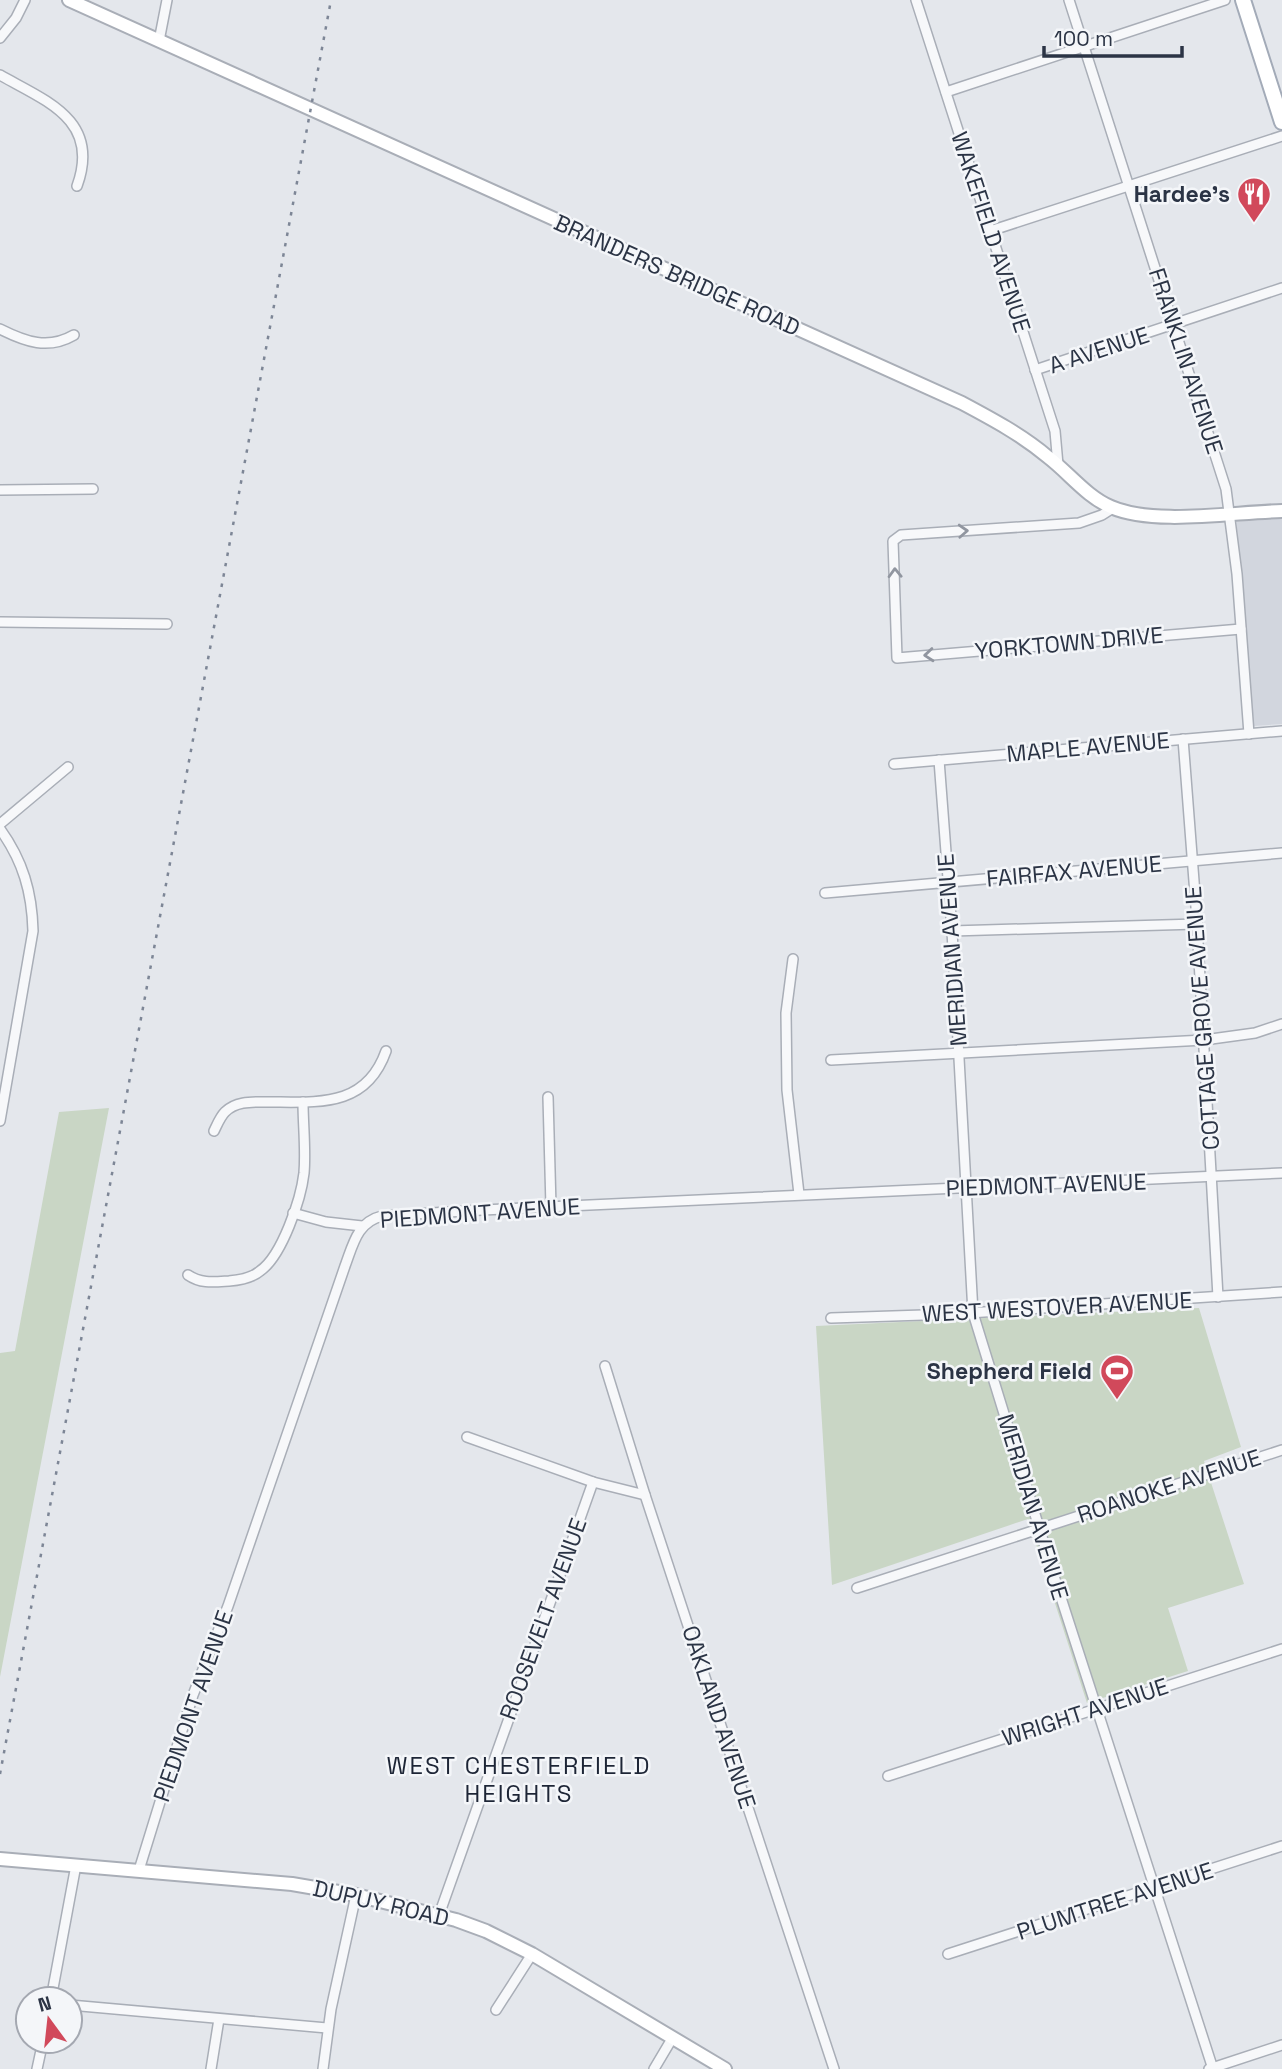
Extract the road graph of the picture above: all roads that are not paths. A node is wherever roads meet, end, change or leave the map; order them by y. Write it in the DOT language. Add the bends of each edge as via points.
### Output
graph roads {
  1 [pos="25,0"];
  2 [pos="69,0"];
  3 [pos="167,0"];
  4 [pos="916,0"];
  5 [pos="1069,0"];
  6 [pos="1225,0"];
  7 [pos="1243,0"];
  8 [pos="0,38"];
  9 [pos="159,41"];
  10 [pos="1083,46"];
  11 [pos="0,75"];
  12 [pos="946,92"];
  13 [pos="1282,122"];
  14 [pos="1282,136"];
  15 [pos="77,186"];
  16 [pos="1129,186"];
  17 [pos="990,231"];
  18 [pos="1282,288"];
  19 [pos="1174,325"];
  20 [pos="0,329"];
  21 [pos="74,335"];
  22 [pos="1035,370"];
  23 [pos="1058,465"];
  24 [pos="93,489"];
  25 [pos="0,490"];
  26 [pos="1113,508"];
  27 [pos="1282,511"];
  28 [pos="1231,513"];
  29 [pos="0,622"];
  30 [pos="167,624"];
  31 [pos="1241,629"];
  32 [pos="1282,731"];
  33 [pos="1249,734"];
  34 [pos="1183,739"];
  35 [pos="939,760"];
  36 [pos="894,764"];
  37 [pos="68,767"];
  38 [pos="0,827"];
  39 [pos="1282,853"];
  40 [pos="1192,861"];
  41 [pos="948,882"];
  42 [pos="825,893"];
  43 [pos="1197,924"];
  44 [pos="952,931"];
  45 [pos="793,959"];
  46 [pos="1282,1024"];
  47 [pos="1204,1041"];
  48 [pos="386,1051"];
  49 [pos="959,1053"];
  50 [pos="831,1060"];
  51 [pos="548,1097"];
  52 [pos="303,1102"];
  53 [pos="0,1121"];
  54 [pos="214,1131"];
  55 [pos="1282,1173"];
  56 [pos="1212,1177"];
  57 [pos="965,1188"];
  58 [pos="799,1194"];
  59 [pos="551,1206"];
  60 [pos="293,1213"];
  61 [pos="362,1226"];
  62 [pos="188,1275"];
  63 [pos="1282,1292"];
  64 [pos="1218,1297"];
  65 [pos="973,1313"];
  66 [pos="831,1318"];
  67 [pos="606,1366"];
  68 [pos="467,1437"];
  69 [pos="1282,1450"];
  70 [pos="593,1482"];
  71 [pos="645,1495"];
  72 [pos="1039,1529"];
  73 [pos="857,1588"];
  74 [pos="1282,1648"];
  75 [pos="1097,1708"];
  76 [pos="888,1776"];
  77 [pos="1282,1846"];
  78 [pos="0,1859"];
  79 [pos="76,1865"];
  80 [pos="139,1870"];
  81 [pos="1155,1887"];
  82 [pos="356,1895"];
  83 [pos="439,1915"];
  84 [pos="532,1954"];
  85 [pos="948,1954"];
  86 [pos="54,1985"];
  87 [pos="84,2006"];
  88 [pos="496,2010"];
  89 [pos="219,2019"];
  90 [pos="327,2028"];
  91 [pos="673,2038"];
  92 [pos="1282,2045"];
  93 [pos="211,2069"];
  94 [pos="323,2069"];
  95 [pos="653,2069"];
  96 [pos="725,2069"];
  97 [pos="834,2069"];
  98 [pos="1211,2069"];
  1 -- 8 [label="street"];
  2 -- 9 [label="street, BRANDERS BRIDGE ROAD"];
  3 -- 9 [label="street"];
  4 -- 12 [label="street, WAKEFIELD AVENUE"];
  5 -- 10 [label="street, FRANKLIN AVENUE"];
  6 -- 10 [label="street"];
  7 -- 13 [label="main road"];
  9 -- 23 [label="street, BRANDERS BRIDGE ROAD" via="990,418"];
  10 -- 12 [label="street"];
  10 -- 16 [label="street, FRANKLIN AVENUE"];
  11 -- 15 [label="street" via="52,103 68,117 83,152"];
  12 -- 17 [label="street, WAKEFIELD AVENUE"];
  14 -- 16 [label="street"];
  16 -- 17 [label="street"];
  16 -- 19 [label="street, FRANKLIN AVENUE"];
  17 -- 22 [label="street, WAKEFIELD AVENUE"];
  18 -- 19 [label="street, A AVENUE"];
  19 -- 22 [label="street, A AVENUE"];
  19 -- 28 [label="street, FRANKLIN AVENUE"];
  20 -- 21 [label="street" via="40,344"];
  22 -- 23 [label="street, WAKEFIELD AVENUE" via="1057,441"];
  23 -- 26 [label="street, BRANDERS BRIDGE ROAD"];
  24 -- 25 [label="street"];
  26 -- 28 [label="street, BRANDERS BRIDGE ROAD" via="1157,516"];
  31 -- 26 [label="street, YORKTOWN DRIVE, one-way" via="898,658 895,537 1079,523"];
  27 -- 28 [label="street, BRANDERS BRIDGE ROAD"];
  28 -- 31 [label="street, FRANKLIN AVENUE"];
  29 -- 30 [label="street"];
  31 -- 33 [label="street, FRANKLIN AVENUE"];
  32 -- 33 [label="street, MAPLE AVENUE"];
  33 -- 34 [label="street, MAPLE AVENUE"];
  34 -- 35 [label="street, MAPLE AVENUE"];
  34 -- 40 [label="street, COTTAGE GROVE AVENUE"];
  35 -- 36 [label="street, MAPLE AVENUE"];
  35 -- 41 [label="street, MERIDIAN AVENUE"];
  37 -- 38 [label="street"];
  38 -- 53 [label="street" via="24,872 33,931"];
  39 -- 40 [label="street, FAIRFAX AVENUE"];
  40 -- 41 [label="street, FAIRFAX AVENUE"];
  40 -- 43 [label="street, COTTAGE GROVE AVENUE"];
  41 -- 42 [label="street, FAIRFAX AVENUE"];
  41 -- 44 [label="street, MERIDIAN AVENUE"];
  43 -- 44 [label="street"];
  43 -- 47 [label="street, COTTAGE GROVE AVENUE"];
  44 -- 49 [label="street, MERIDIAN AVENUE"];
  45 -- 58 [label="street" via="786,1013 787,1090"];
  46 -- 47 [label="street"];
  47 -- 49 [label="street"];
  47 -- 56 [label="street, COTTAGE GROVE AVENUE"];
  48 -- 52 [label="street" via="381,1066 359,1091"];
  49 -- 50 [label="street"];
  49 -- 57 [label="street, MERIDIAN AVENUE"];
  51 -- 59 [label="street"];
  52 -- 54 [label="street" via="244,1102 225,1112"];
  52 -- 60 [label="street" via="304,1173"];
  55 -- 56 [label="street, PIEDMONT AVENUE"];
  56 -- 57 [label="street, PIEDMONT AVENUE"];
  56 -- 64 [label="street, COTTAGE GROVE AVENUE"];
  57 -- 58 [label="street, PIEDMONT AVENUE"];
  57 -- 65 [label="street, MERIDIAN AVENUE"];
  58 -- 59 [label="street, PIEDMONT AVENUE"];
  59 -- 61 [label="street, PIEDMONT AVENUE" via="382,1216"];
  60 -- 61 [label="street"];
  60 -- 62 [label="street" via="276,1253 259,1273 206,1283"];
  61 -- 80 [label="street, PIEDMONT AVENUE" via="193,1695"];
  63 -- 64 [label="street, WEST WESTOVER AVENUE"];
  64 -- 65 [label="street, WEST WESTOVER AVENUE"];
  65 -- 66 [label="street, WEST WESTOVER AVENUE"];
  65 -- 72 [label="street, MERIDIAN AVENUE"];
  67 -- 71 [label="street, OAKLAND AVENUE"];
  68 -- 70 [label="street"];
  69 -- 72 [label="street, ROANOKE AVENUE"];
  70 -- 71 [label="street"];
  70 -- 83 [label="street, ROOSEVELT AVENUE"];
  71 -- 97 [label="street, OAKLAND AVENUE"];
  72 -- 73 [label="street, ROANOKE AVENUE"];
  72 -- 75 [label="street, MERIDIAN AVENUE"];
  74 -- 75 [label="street, WRIGHT AVENUE"];
  75 -- 76 [label="street, WRIGHT AVENUE"];
  75 -- 81 [label="street, MERIDIAN AVENUE"];
  77 -- 81 [label="street, PLUMTREE AVENUE"];
  78 -- 79 [label="street, DUPUY ROAD"];
  79 -- 80 [label="street, DUPUY ROAD"];
  79 -- 86 [label="street"];
  80 -- 82 [label="street, DUPUY ROAD" via="292,1884"];
  81 -- 85 [label="street, PLUMTREE AVENUE"];
  81 -- 98 [label="street, MERIDIAN AVENUE"];
  82 -- 83 [label="street, DUPUY ROAD"];
  82 -- 90 [label="street"];
  83 -- 84 [label="street, DUPUY ROAD"];
  84 -- 88 [label="street"];
  84 -- 91 [label="street, DUPUY ROAD"];
  87 -- 89 [label="street"];
  89 -- 90 [label="street"];
  89 -- 93 [label="street"];
  90 -- 94 [label="street"];
  91 -- 95 [label="street"];
  91 -- 96 [label="street, DUPUY ROAD"];
  92 -- 98 [label="street"];
}
